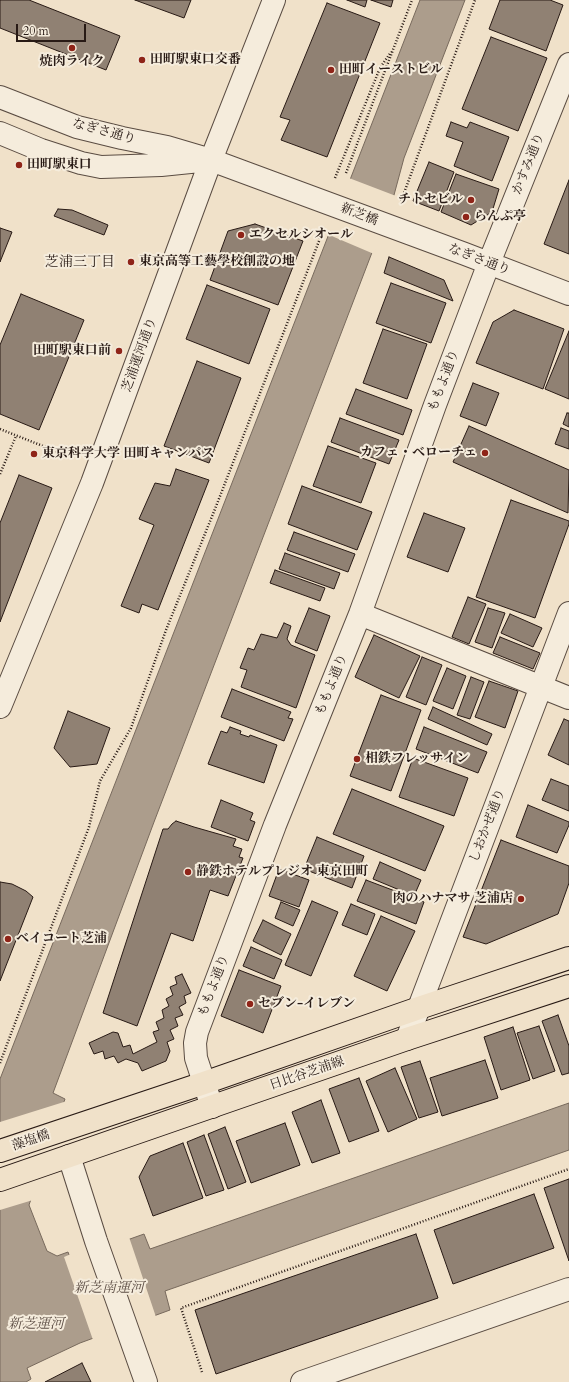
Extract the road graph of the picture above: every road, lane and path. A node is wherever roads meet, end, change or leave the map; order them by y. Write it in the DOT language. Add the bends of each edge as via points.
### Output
graph roads {
  1 [pos="274,0"];
  2 [pos="412,0"];
  3 [pos="475,0"];
  4 [pos="394,48"];
  5 [pos="569,64"];
  6 [pos="0,97"];
  7 [pos="0,134"];
  8 [pos="211,160"];
  9 [pos="346,173"];
  10 [pos="335,178"];
  11 [pos="328,203"];
  12 [pos="400,204"];
  13 [pos="389,226"];
  14 [pos="321,236"];
  15 [pos="489,263"];
  16 [pos="569,294"];
  17 [pos="0,429"];
  18 [pos="16,436"];
  19 [pos="73,458"];
  20 [pos="0,474"];
  21 [pos="569,613"];
  22 [pos="360,614"];
  23 [pos="541,687"];
  24 [pos="569,698"];
  25 [pos="0,707"];
  26 [pos="569,958"];
  27 [pos="569,986"];
  28 [pos="419,1008"];
  29 [pos="407,1039"];
  30 [pos="0,1063"];
  31 [pos="204,1083"];
  32 [pos="212,1107"];
  33 [pos="62,1131"];
  34 [pos="0,1151"];
  35 [pos="69,1156"];
  36 [pos="46,1164"];
  37 [pos="569,1169"];
  38 [pos="0,1180"];
  39 [pos="569,1289"];
  40 [pos="202,1372"];
  41 [pos="146,1382"];
  42 [pos="302,1382"];
  1 -- 8 [label="street, 芝浦運河通り"];
  2 -- 4 [label="path"];
  3 -- 12 [label="path"];
  4 -- 9 [label="path"];
  4 -- 10 [label="path" via="380,68"];
  5 -- 15 [label="street, かすみ通り"];
  6 -- 8 [label="street, なぎさ通り" via="77,126"];
  7 -- 8 [label="street, なぎさ通り" via="41,150 101,167"];
  8 -- 11 [label="street, なぎさ通り"];
  8 -- 25 [label="street, 芝浦運河通り" via="92,483"];
  11 -- 13 [label="street, 新芝橋"];
  13 -- 15 [label="street, なぎさ通り"];
  14 -- 30 [label="path" via="166,630 131,728 100,781 89,827"];
  15 -- 16 [label="street, なぎさ通り"];
  15 -- 22 [label="street, ももよ通り" via="434,405"];
  17 -- 18 [label="path"];
  18 -- 19 [label="path"];
  18 -- 20 [label="path"];
  21 -- 23 [label="street, しおかぜ通り"];
  22 -- 23 [label="street"];
  22 -- 31 [label="street, ももよ通り" via="275,824 197,1032 196,1058"];
  23 -- 24 [label="street"];
  23 -- 28 [label="street, しおかぜ通り"];
  26 -- 28 [label="main road, 日比谷芝浦線"];
  27 -- 29 [label="main road, 日比谷芝浦線"];
  28 -- 29 [label="street, しおかぜ通り"];
  28 -- 31 [label="main road, 日比谷芝浦線"];
  29 -- 32 [label="main road, 日比谷芝浦線"];
  31 -- 32 [label="street, ももよ通り"];
  31 -- 33 [label="main road, 日比谷芝浦線"];
  32 -- 35 [label="main road, 日比谷芝浦線"];
  33 -- 34 [label="main road, 藻塩橋"];
  35 -- 36 [label="main road, 日比谷芝浦線"];
  35 -- 41 [label="street"];
  36 -- 38 [label="main road, 藻塩橋"];
  37 -- 40 [label="path" via="181,1308"];
  39 -- 42 [label="street"];
}
